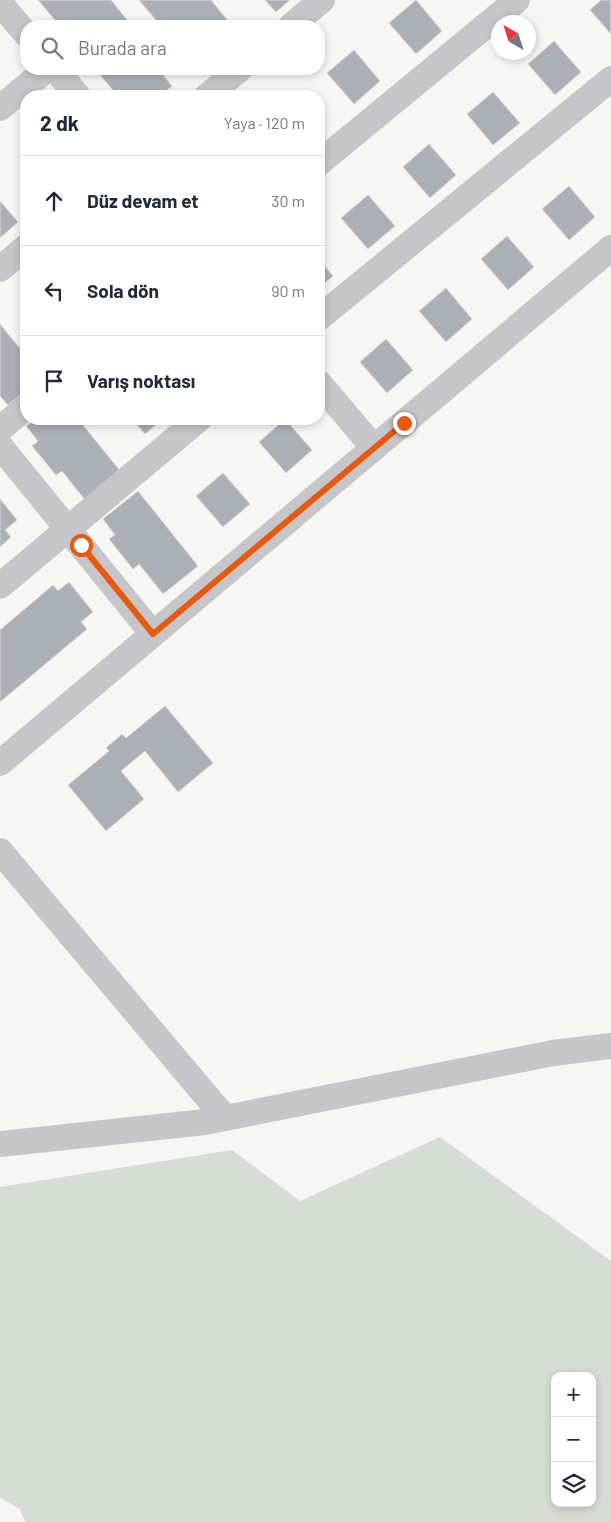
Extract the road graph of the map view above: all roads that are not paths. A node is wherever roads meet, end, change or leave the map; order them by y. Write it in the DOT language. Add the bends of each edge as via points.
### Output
graph roads {
  1 [pos="322,0"];
  2 [pos="517,0"];
  3 [pos="0,3"];
  4 [pos="297,20"];
  5 [pos="20,27"];
  6 [pos="40,75"];
  7 [pos="60,75"];
  8 [pos="233,75"];
  9 [pos="611,79"];
  10 [pos="22,90"];
  11 [pos="73,90"];
  12 [pos="214,90"];
  13 [pos="20,91"];
  14 [pos="0,108"];
  15 [pos="325,159"];
  16 [pos="20,252"];
  17 [pos="607,260"];
  18 [pos="0,269"];
  19 [pos="325,313"];
  20 [pos="325,390"];
  21 [pos="20,412"];
  22 [pos="192,425"];
  23 [pos="0,429"];
  24 [pos="0,446"];
  25 [pos="374,448"];
  26 [pos="68,530"];
  27 [pos="0,586"];
  28 [pos="153,634"];
  29 [pos="0,763"];
  30 [pos="0,851"];
  31 [pos="611,1046"];
  32 [pos="225,1118"];
  33 [pos="0,1144"];
  1 -- 4 [label="street"];
  2 -- 15 [label="street"];
  3 -- 5 [label="street"];
  6 -- 10 [label="street"];
  7 -- 11 [label="street"];
  8 -- 12 [label="street"];
  9 -- 19 [label="street"];
  13 -- 14 [label="street"];
  16 -- 18 [label="street"];
  17 -- 25 [label="street"];
  20 -- 25 [label="street"];
  21 -- 23 [label="street"];
  22 -- 26 [label="street"];
  24 -- 26 [label="street"];
  25 -- 28 [label="street"];
  26 -- 27 [label="street"];
  26 -- 28 [label="street"];
  28 -- 29 [label="street"];
  30 -- 32 [label="street"];
  31 -- 32 [label="street" via="554,1052"];
  32 -- 33 [label="street"];
}
